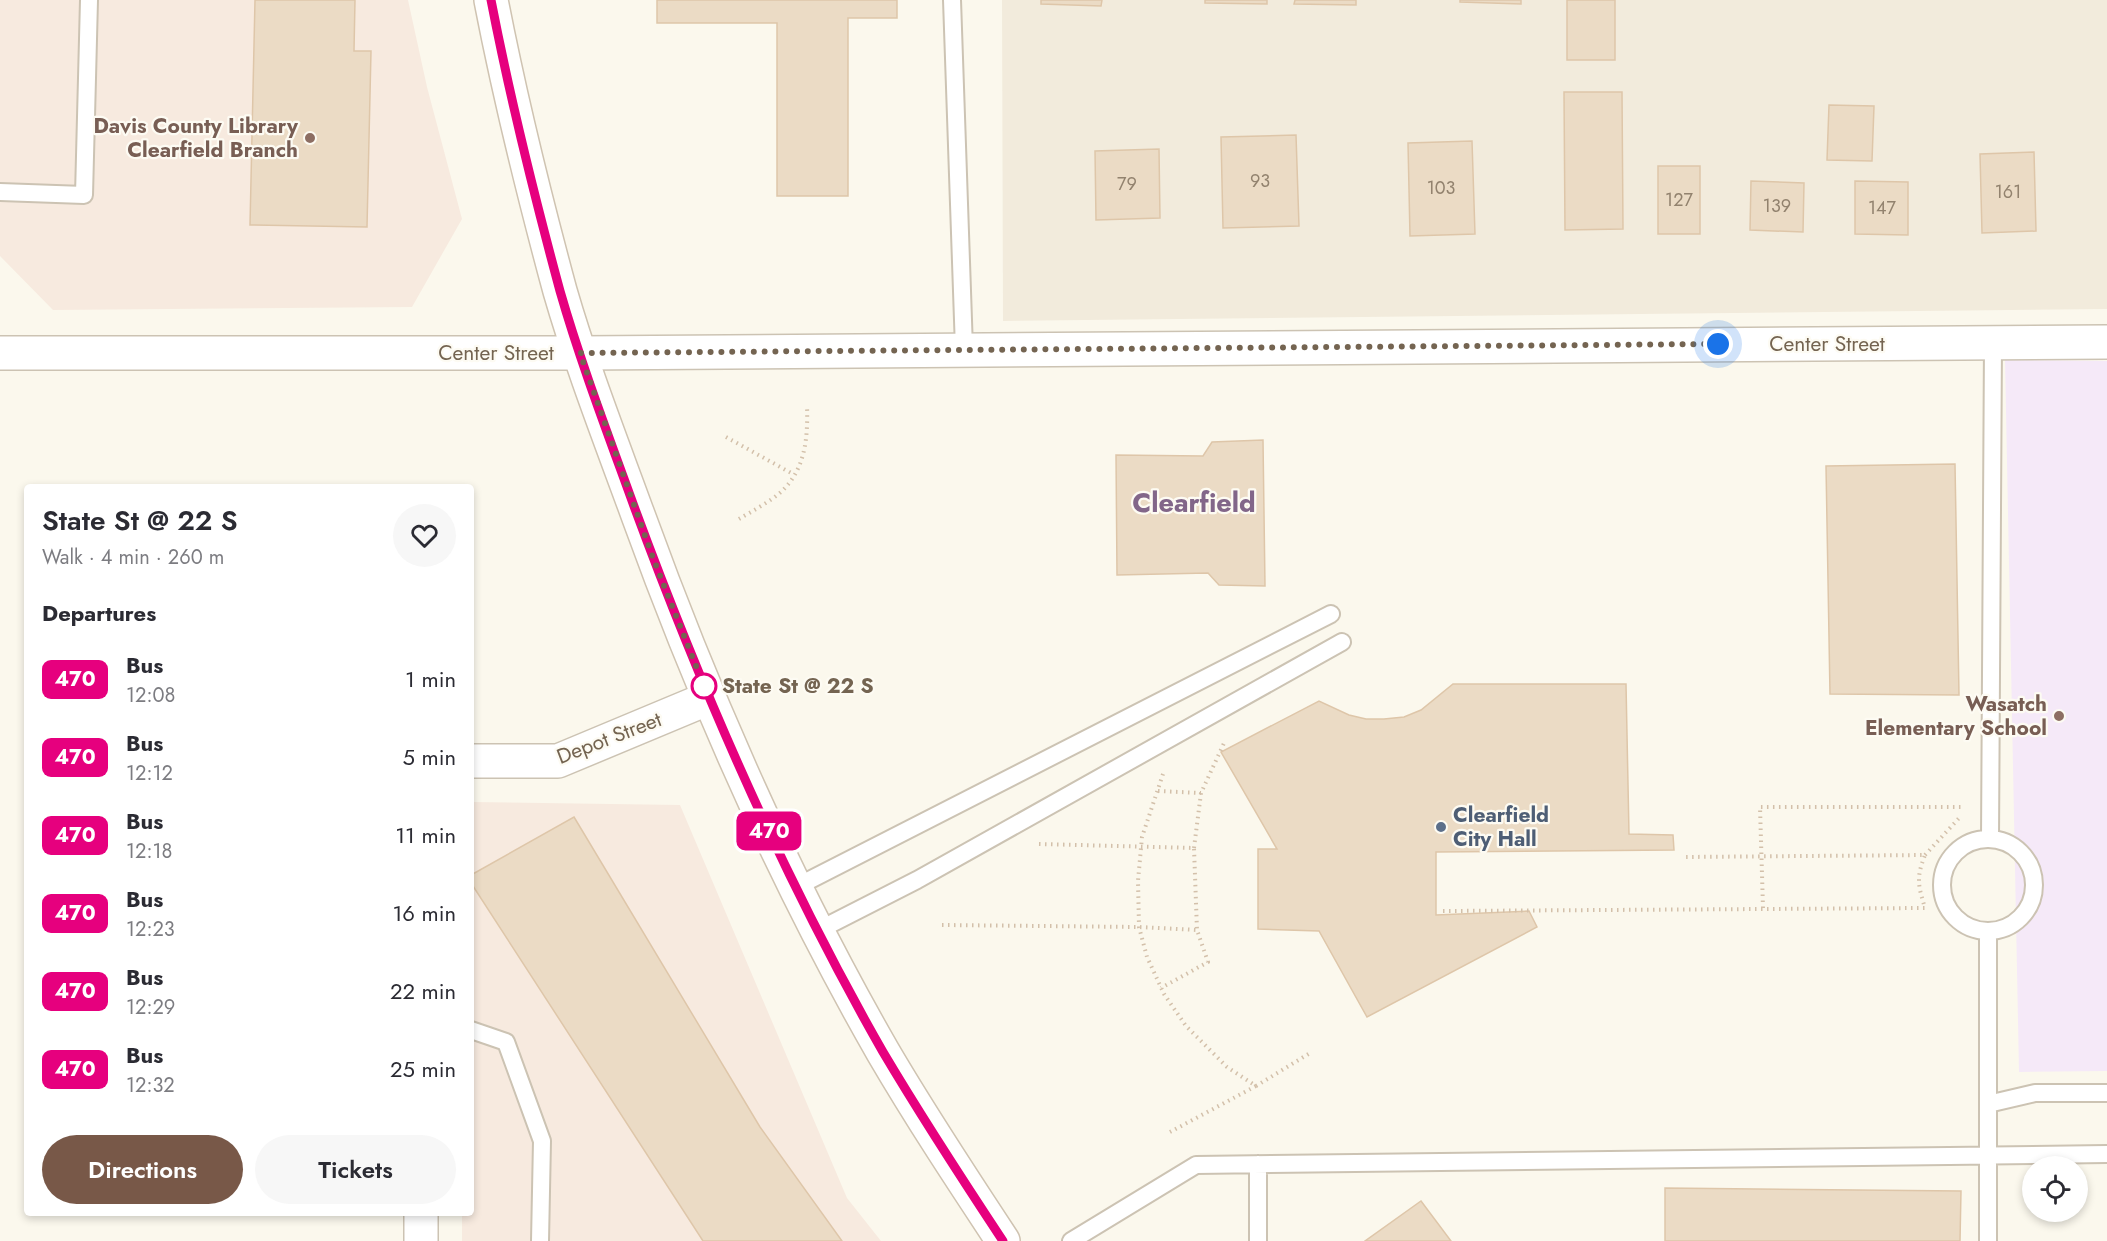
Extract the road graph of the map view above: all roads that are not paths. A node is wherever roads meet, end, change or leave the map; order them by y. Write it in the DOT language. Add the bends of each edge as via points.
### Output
graph roads {
  1 [pos="89,0"];
  2 [pos="491,0"];
  3 [pos="952,0"];
  4 [pos="0,192"];
  5 [pos="2107,342"];
  6 [pos="1993,343"];
  7 [pos="964,349"];
  8 [pos="0,353"];
  9 [pos="580,353"];
  10 [pos="1330,614"];
  11 [pos="1342,642"];
  12 [pos="709,698"];
  13 [pos="474,761"];
  14 [pos="1990,839"];
  15 [pos="796,887"];
  16 [pos="817,931"];
  17 [pos="1988,931"];
  18 [pos="474,1031"];
  19 [pos="2107,1093"];
  20 [pos="1988,1104"];
  21 [pos="2107,1154"];
  22 [pos="1988,1155"];
  23 [pos="1258,1164"];
  24 [pos="421,1216"];
  25 [pos="421,1241"];
  26 [pos="540,1241"];
  27 [pos="1003,1241"];
  28 [pos="1071,1241"];
  29 [pos="1258,1241"];
  30 [pos="1988,1241"];
  1 -- 4 [label="lane" via="84,195"];
  2 -- 9 [label="street" via="512,98"];
  3 -- 7 [label="lane"];
  5 -- 6 [label="street, Center Street"];
  6 -- 7 [label="street, Center Street"];
  6 -- 14 [label="lane"];
  7 -- 9 [label="street, Center Street"];
  8 -- 9 [label="street, Center Street"];
  9 -- 12 [label="street" via="649,547"];
  10 -- 15 [label="lane"];
  11 -- 16 [label="lane" via="927,874"];
  12 -- 13 [label="street, Depot Street" via="558,761"];
  12 -- 15 [label="street"];
  14 -- 17 [label="lane" via="2013,846 2025,857 2034,887 2028,908 2018,920"];
  14 -- 17 [label="lane" via="1960,848 1949,859 1941,879 1942,895 1949,910 1960,922"];
  15 -- 16 [label="street"];
  16 -- 27 [label="street" via="895,1072"];
  17 -- 20 [label="lane"];
  18 -- 26 [label="lane" via="506,1042 542,1141"];
  19 -- 20 [label="lane" via="2035,1093"];
  20 -- 22 [label="lane"];
  21 -- 22 [label="lane"];
  22 -- 23 [label="lane"];
  22 -- 30 [label="lane"];
  23 -- 28 [label="lane" via="1196,1165"];
  23 -- 29 [label="lane"];
  24 -- 25 [label="street"];
}
